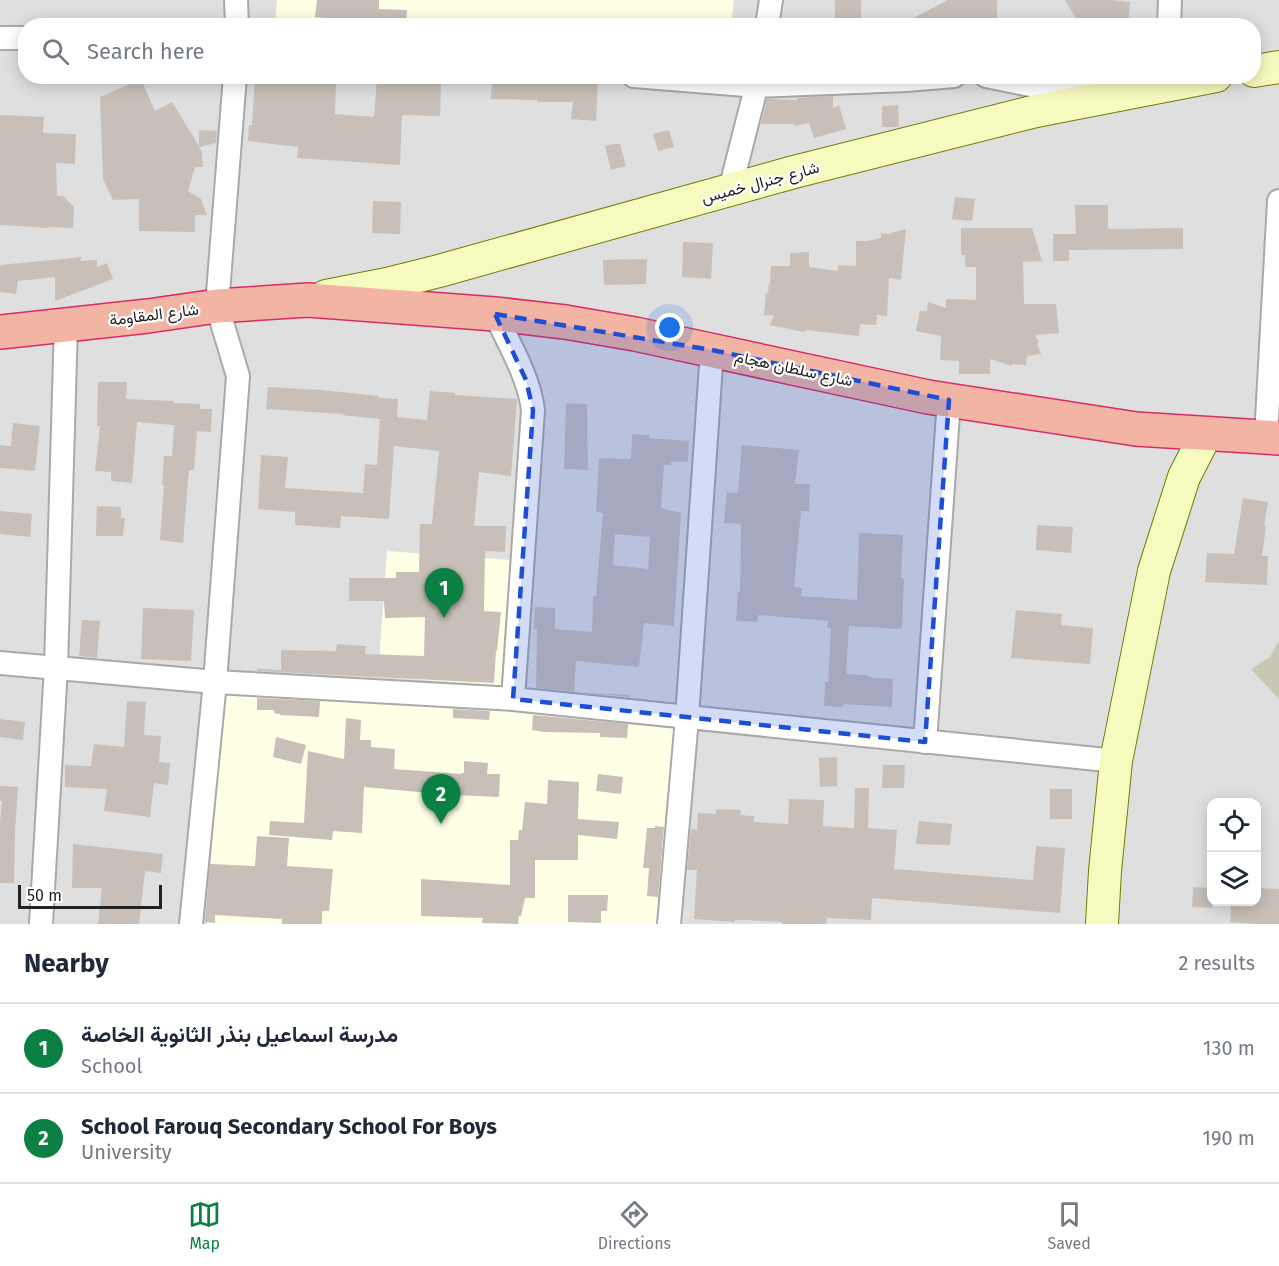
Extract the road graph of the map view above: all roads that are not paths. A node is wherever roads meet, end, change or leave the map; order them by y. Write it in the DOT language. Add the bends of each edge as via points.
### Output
graph roads {
  1 [pos="236,0"];
  2 [pos="771,0"];
  3 [pos="1170,0"];
  4 [pos="237,18"];
  5 [pos="768,18"];
  6 [pos="1169,18"];
  7 [pos="0,38"];
  8 [pos="18,38"];
  9 [pos="1279,68"];
  10 [pos="1261,70"];
  11 [pos="233,84"];
  12 [pos="758,84"];
  13 [pos="1026,84"];
  14 [pos="1055,84"];
  15 [pos="1157,84"];
  16 [pos="730,190"];
  17 [pos="1279,201"];
  18 [pos="308,300"];
  19 [pos="217,306"];
  20 [pos="495,314"];
  21 [pos="66,324"];
  22 [pos="0,332"];
  23 [pos="712,350"];
  24 [pos="949,400"];
  25 [pos="1206,434"];
  26 [pos="1273,438"];
  27 [pos="0,663"];
  28 [pos="56,667"];
  29 [pos="215,682"];
  30 [pos="513,699"];
  31 [pos="687,718"];
  32 [pos="925,742"];
  33 [pos="1116,761"];
  34 [pos="41,924"];
  35 [pos="191,924"];
  36 [pos="669,924"];
  37 [pos="1102,924"];
  1 -- 4 [label="street"];
  2 -- 5 [label="street"];
  3 -- 6 [label="street"];
  7 -- 8 [label="street"];
  9 -- 10 [label="main road"];
  11 -- 19 [label="street"];
  12 -- 16 [label="street"];
  13 -- 14 [label="street" via="1041,87"];
  15 -- 16 [label="main road, شارع جنرال خميس"];
  16 -- 18 [label="main road, شارع جنرال خميس" via="439,271"];
  17 -- 26 [label="street"];
  18 -- 19 [label="highway, شارع المقاومة"];
  18 -- 20 [label="highway, شارع سلطان هجام"];
  19 -- 21 [label="highway, شارع المقاومة"];
  19 -- 29 [label="street" via="238,376"];
  20 -- 23 [label="highway, شارع سلطان هجام" via="565,322"];
  20 -- 30 [label="street" via="526,380 533,410"];
  21 -- 22 [label="highway, شارع المقاومة"];
  21 -- 28 [label="street"];
  23 -- 24 [label="highway, شارع سلطان هجام"];
  23 -- 31 [label="street"];
  24 -- 25 [label="highway, شارع سلطان هجام" via="1136,429"];
  24 -- 32 [label="street"];
  25 -- 26 [label="highway, شارع سلطان هجام"];
  25 -- 33 [label="main road" via="1184,477 1154,571"];
  27 -- 28 [label="street"];
  28 -- 29 [label="street"];
  28 -- 34 [label="street"];
  29 -- 30 [label="street"];
  29 -- 35 [label="street"];
  30 -- 31 [label="street"];
  31 -- 32 [label="street"];
  31 -- 36 [label="street"];
  32 -- 33 [label="street"];
  33 -- 37 [label="main road"];
}
